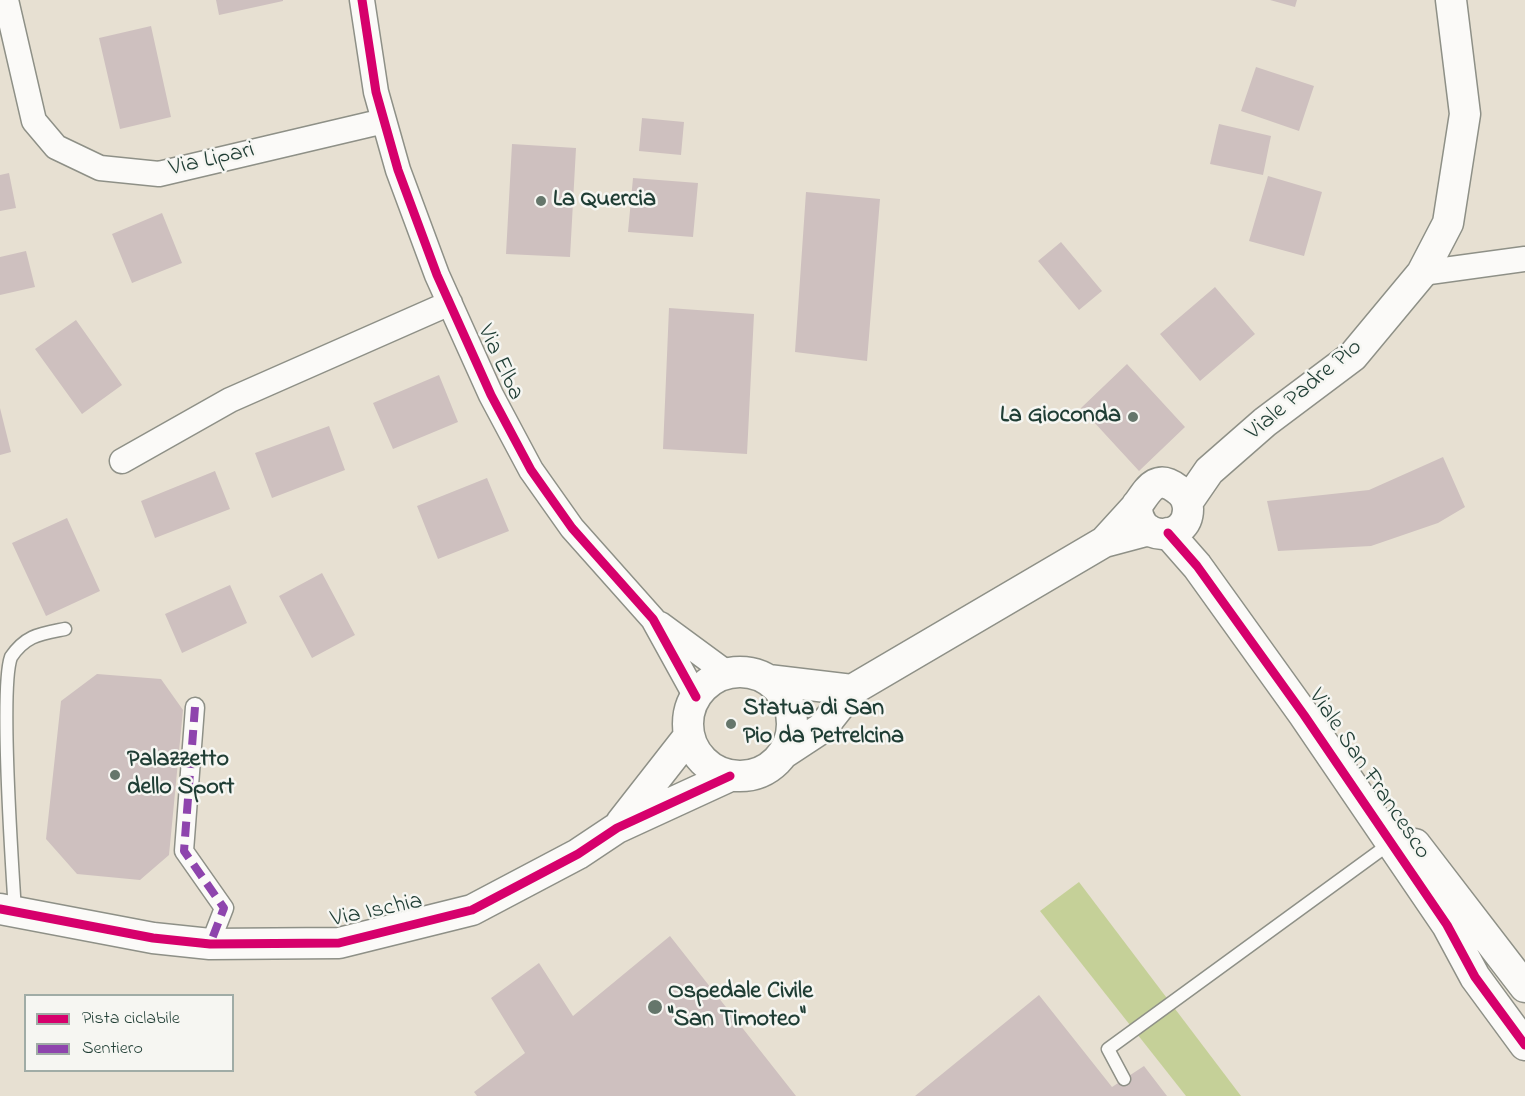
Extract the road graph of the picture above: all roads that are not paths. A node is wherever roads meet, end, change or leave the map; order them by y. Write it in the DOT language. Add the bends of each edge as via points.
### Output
graph roads {
  1 [pos="6,0"];
  2 [pos="362,0"];
  3 [pos="1451,0"];
  4 [pos="384,121"];
  5 [pos="1525,259"];
  6 [pos="1422,273"];
  7 [pos="450,303"];
  8 [pos="122,460"];
  9 [pos="1167,512"];
  10 [pos="653,619"];
  11 [pos="65,629"];
  12 [pos="728,674"];
  13 [pos="768,680"];
  14 [pos="852,690"];
  15 [pos="696,697"];
  16 [pos="195,707"];
  17 [pos="689,736"];
  18 [pos="784,753"];
  19 [pos="730,776"];
  20 [pos="617,828"];
  21 [pos="1398,838"];
  22 [pos="8,911"];
  23 [pos="210,944"];
  24 [pos="1525,987"];
  25 [pos="1525,1045"];
  26 [pos="1124,1079"];
  1 -- 4 [label="street, Via Lipari" via="34,121 56,147 100,168 159,174"];
  2 -- 4 [label="street, Via Elba"];
  3 -- 6 [label="street, Viale Padre Pio" via="1465,114 1448,223"];
  4 -- 7 [label="street, Via Elba" via="398,170"];
  5 -- 6 [label="street"];
  6 -- 9 [label="street, Viale Padre Pio" via="1353,356 1265,422"];
  7 -- 8 [label="street, Via Elba" via="230,400"];
  7 -- 10 [label="street, Via Elba" via="490,395 531,470 572,528"];
  9 -- 14 [label="street, Viale Padre Pio" via="1104,542"];
  9 -- 21 [label="street, Viale San Francesco" via="1197,566 1304,716"];
  10 -- 12 [label="street, Via Elba"];
  10 -- 15 [label="street, Via Elba"];
  11 -- 22 [label="lane" via="27,638 9,659 0,703"];
  12 -- 13 [label="street" via="742,672"];
  12 -- 15 [label="street" via="715,678"];
  13 -- 14 [label="street"];
  13 -- 18 [label="street" via="787,700 791,713 790,741"];
  14 -- 18 [label="street, Viale Padre Pio" via="822,728"];
  15 -- 17 [label="street" via="689,716"];
  16 -- 23 [label="street" via="184,851 224,908"];
  17 -- 19 [label="street" via="702,760"];
  17 -- 20 [label="street, Via Ischia"];
  18 -- 19 [label="street" via="764,771 751,776"];
  19 -- 20 [label="street, Via Ischia"];
  20 -- 23 [label="street, Via Ischia" via="578,854 472,910 339,943"];
  21 -- 24 [label="street, Viale San Francesco"];
  21 -- 25 [label="street, Viale San Francesco" via="1475,977"];
  21 -- 26 [label="lane" via="1108,1049"];
  22 -- 23 [label="street, Via Ischia" via="153,938"];
}
